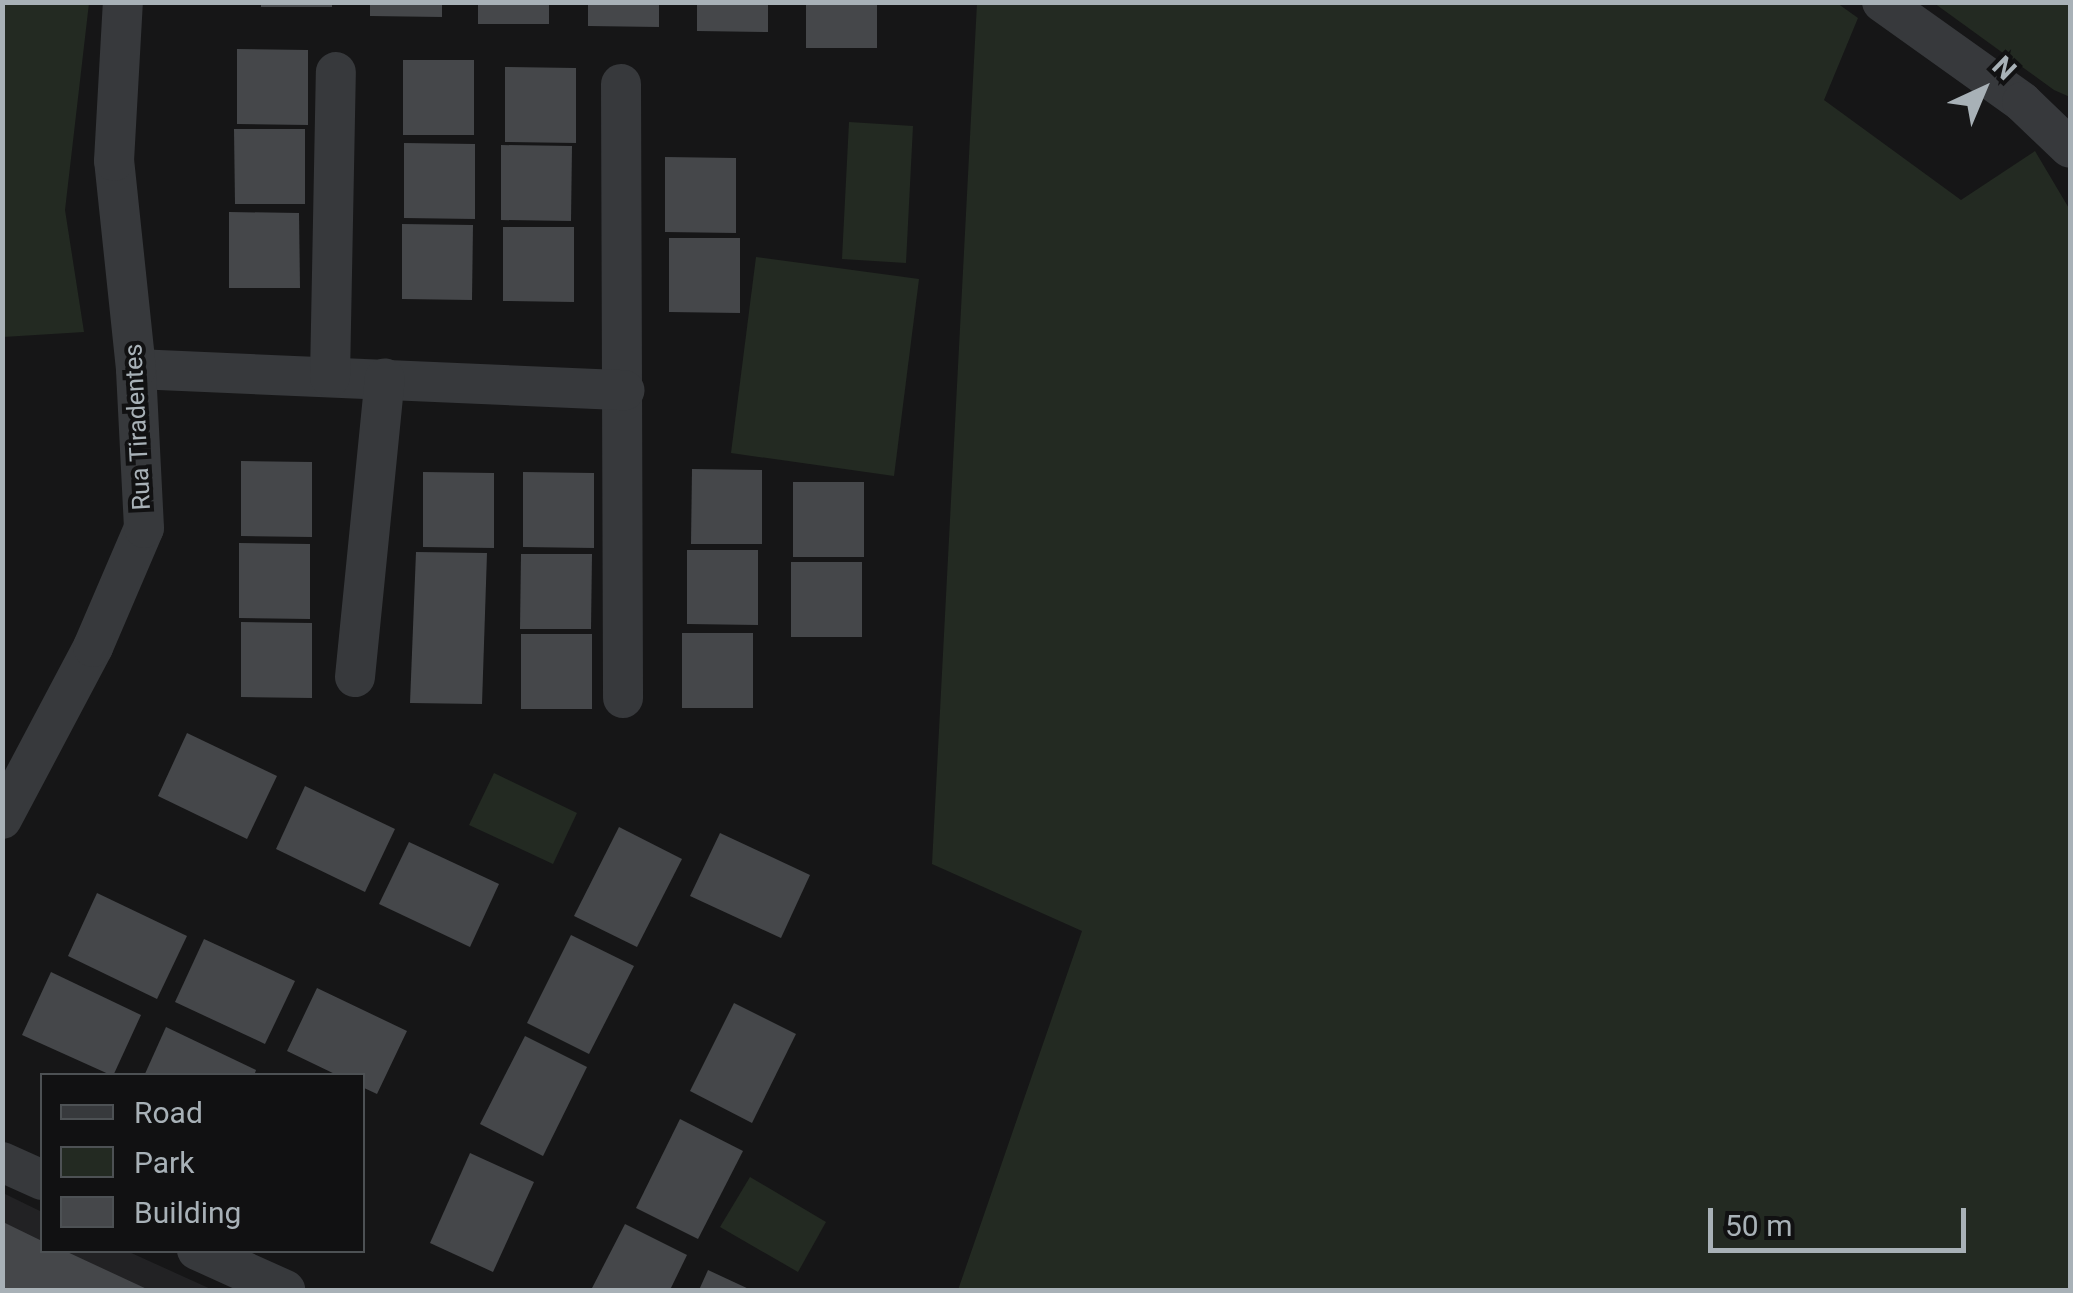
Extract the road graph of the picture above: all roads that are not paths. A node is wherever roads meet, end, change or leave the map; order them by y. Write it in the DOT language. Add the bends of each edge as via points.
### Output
graph roads {
  1 [pos="124,2"];
  2 [pos="1882,2"];
  3 [pos="336,72"];
  4 [pos="621,84"];
  5 [pos="2070,148"];
  6 [pos="136,369"];
  7 [pos="330,376"];
  8 [pos="384,379"];
  9 [pos="625,390"];
  10 [pos="355,677"];
  11 [pos="624,698"];
  12 [pos="2,820"];
  13 [pos="2,1162"];
  14 [pos="40,1179"];
  15 [pos="204,1253"];
  16 [pos="285,1290"];
  1 -- 6 [label="street, Rua Tiradentes" via="114,161"];
  2 -- 5 [label="street" via="2022,102"];
  3 -- 7 [label="street"];
  4 -- 9 [label="street"];
  6 -- 7 [label="street"];
  6 -- 12 [label="street, Rua Tiradentes" via="144,528 93,647"];
  7 -- 8 [label="street"];
  8 -- 9 [label="street"];
  8 -- 10 [label="street"];
  9 -- 11 [label="street"];
  13 -- 14 [label="street"];
  15 -- 16 [label="street"];
}
